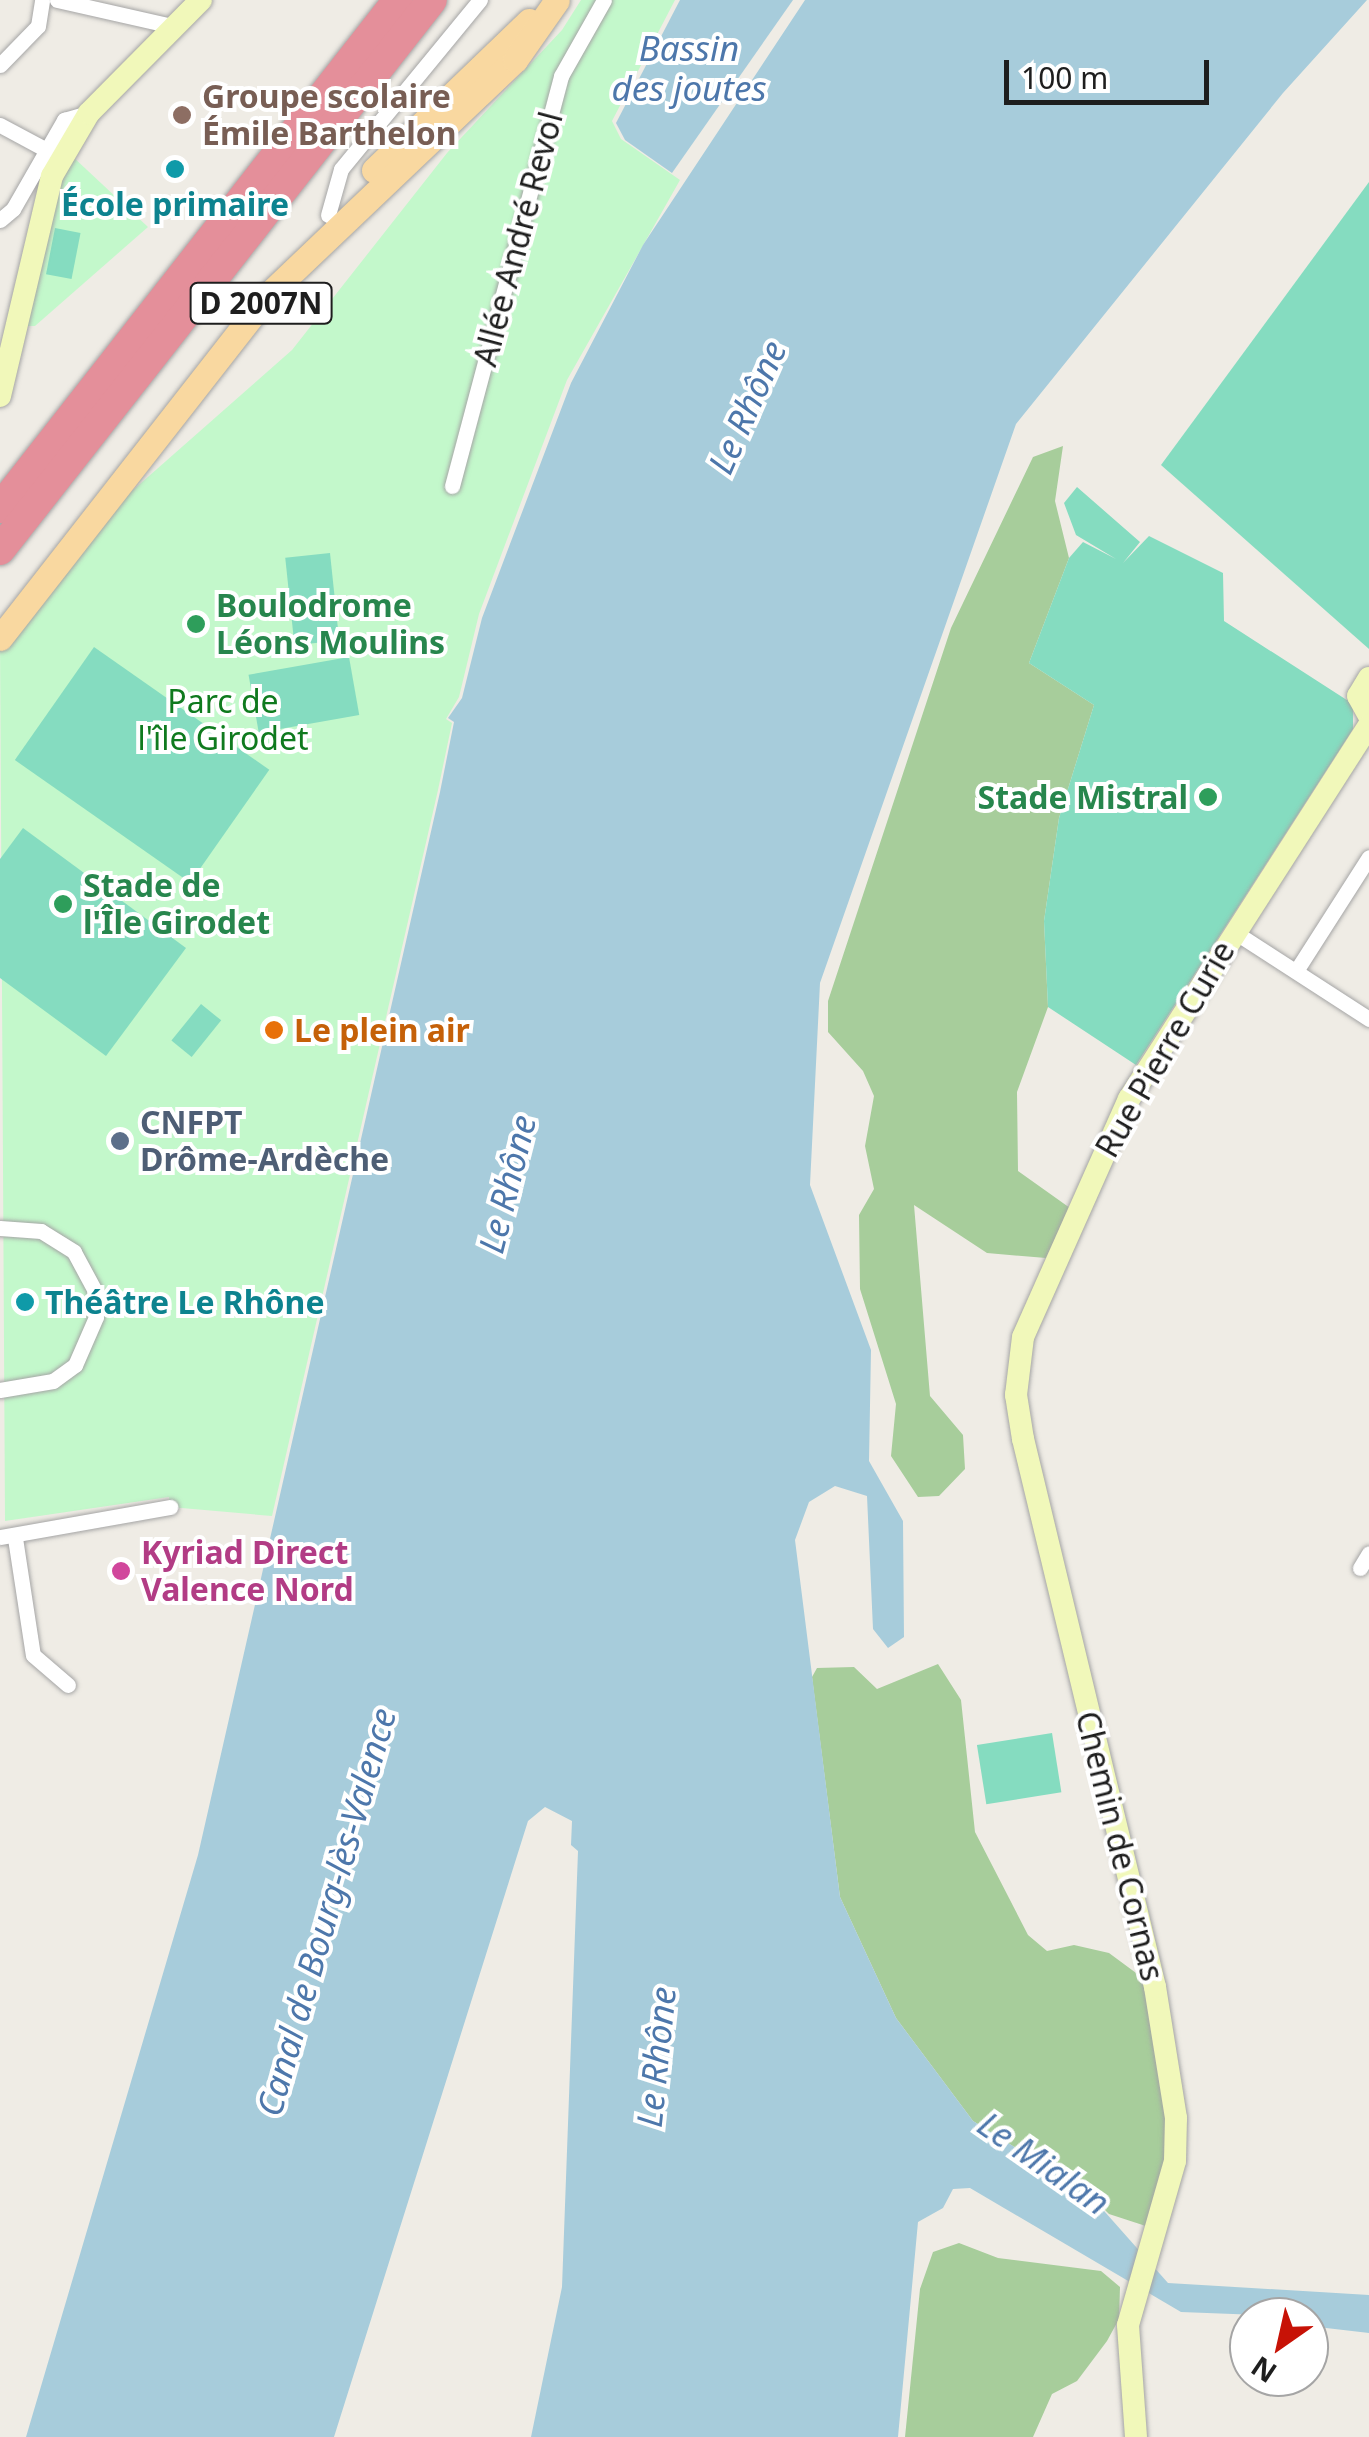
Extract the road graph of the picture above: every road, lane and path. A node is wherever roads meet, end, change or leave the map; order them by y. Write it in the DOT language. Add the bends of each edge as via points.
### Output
graph roads {
  1 [pos="42,0"];
  2 [pos="57,0"];
  3 [pos="201,0"];
  4 [pos="398,0"];
  5 [pos="432,0"];
  6 [pos="480,0"];
  7 [pos="554,0"];
  8 [pos="604,0"];
  9 [pos="172,26"];
  10 [pos="0,65"];
  11 [pos="89,114"];
  12 [pos="0,125"];
  13 [pos="45,149"];
  14 [pos="328,216"];
  15 [pos="0,220"];
  16 [pos="0,396"];
  17 [pos="452,486"];
  18 [pos="0,508"];
  19 [pos="0,550"];
  20 [pos="0,612"];
  21 [pos="0,638"];
  22 [pos="1369,678"];
  23 [pos="1364,722"];
  24 [pos="1369,856"];
  25 [pos="1364,874"];
  26 [pos="1233,931"];
  27 [pos="1296,971"];
  28 [pos="1369,1019"];
  29 [pos="0,1228"];
  30 [pos="0,1390"];
  31 [pos="1023,1439"];
  32 [pos="170,1507"];
  33 [pos="7,1537"];
  34 [pos="1369,1552"];
  35 [pos="1360,1568"];
  36 [pos="68,1685"];
  37 [pos="1136,2437"];
  1 -- 10 [label="street" via="38,26"];
  2 -- 9 [label="street"];
  3 -- 9 [label="street"];
  4 -- 18 [label="highway"];
  5 -- 19 [label="highway"];
  6 -- 14 [label="street" via="340,169"];
  7 -- 14 [label="main road, D 2007N"];
  7 -- 21 [label="main road, D 2007N" via="515,60 268,295"];
  8 -- 17 [label="street, Allée André Revol" via="562,76"];
  9 -- 11 [label="street"];
  11 -- 13 [label="street" via="64,120"];
  11 -- 16 [label="street" via="41,202"];
  12 -- 13 [label="street"];
  13 -- 15 [label="street" via="13,209"];
  14 -- 20 [label="main road, D 2007N" via="256,285"];
  22 -- 23 [label="street" via="1359,689"];
  23 -- 26 [label="street, Rue Pierre Curie"];
  24 -- 25 [label="street"];
  25 -- 27 [label="street"];
  26 -- 27 [label="street"];
  26 -- 31 [label="street, Rue Pierre Curie" via="1129,1099 1053,1258 1023,1336 1016,1395"];
  27 -- 28 [label="street"];
  29 -- 30 [label="street" via="42,1231 74,1252 95,1292 96,1317 75,1365 53,1381"];
  31 -- 37 [label="street, Chemin de Cornas" via="1155,1987 1172,2086 1176,2162 1128,2325"];
  32 -- 33 [label="street"];
  33 -- 36 [label="street" via="33,1654"];
  34 -- 35 [label="street"];
}
